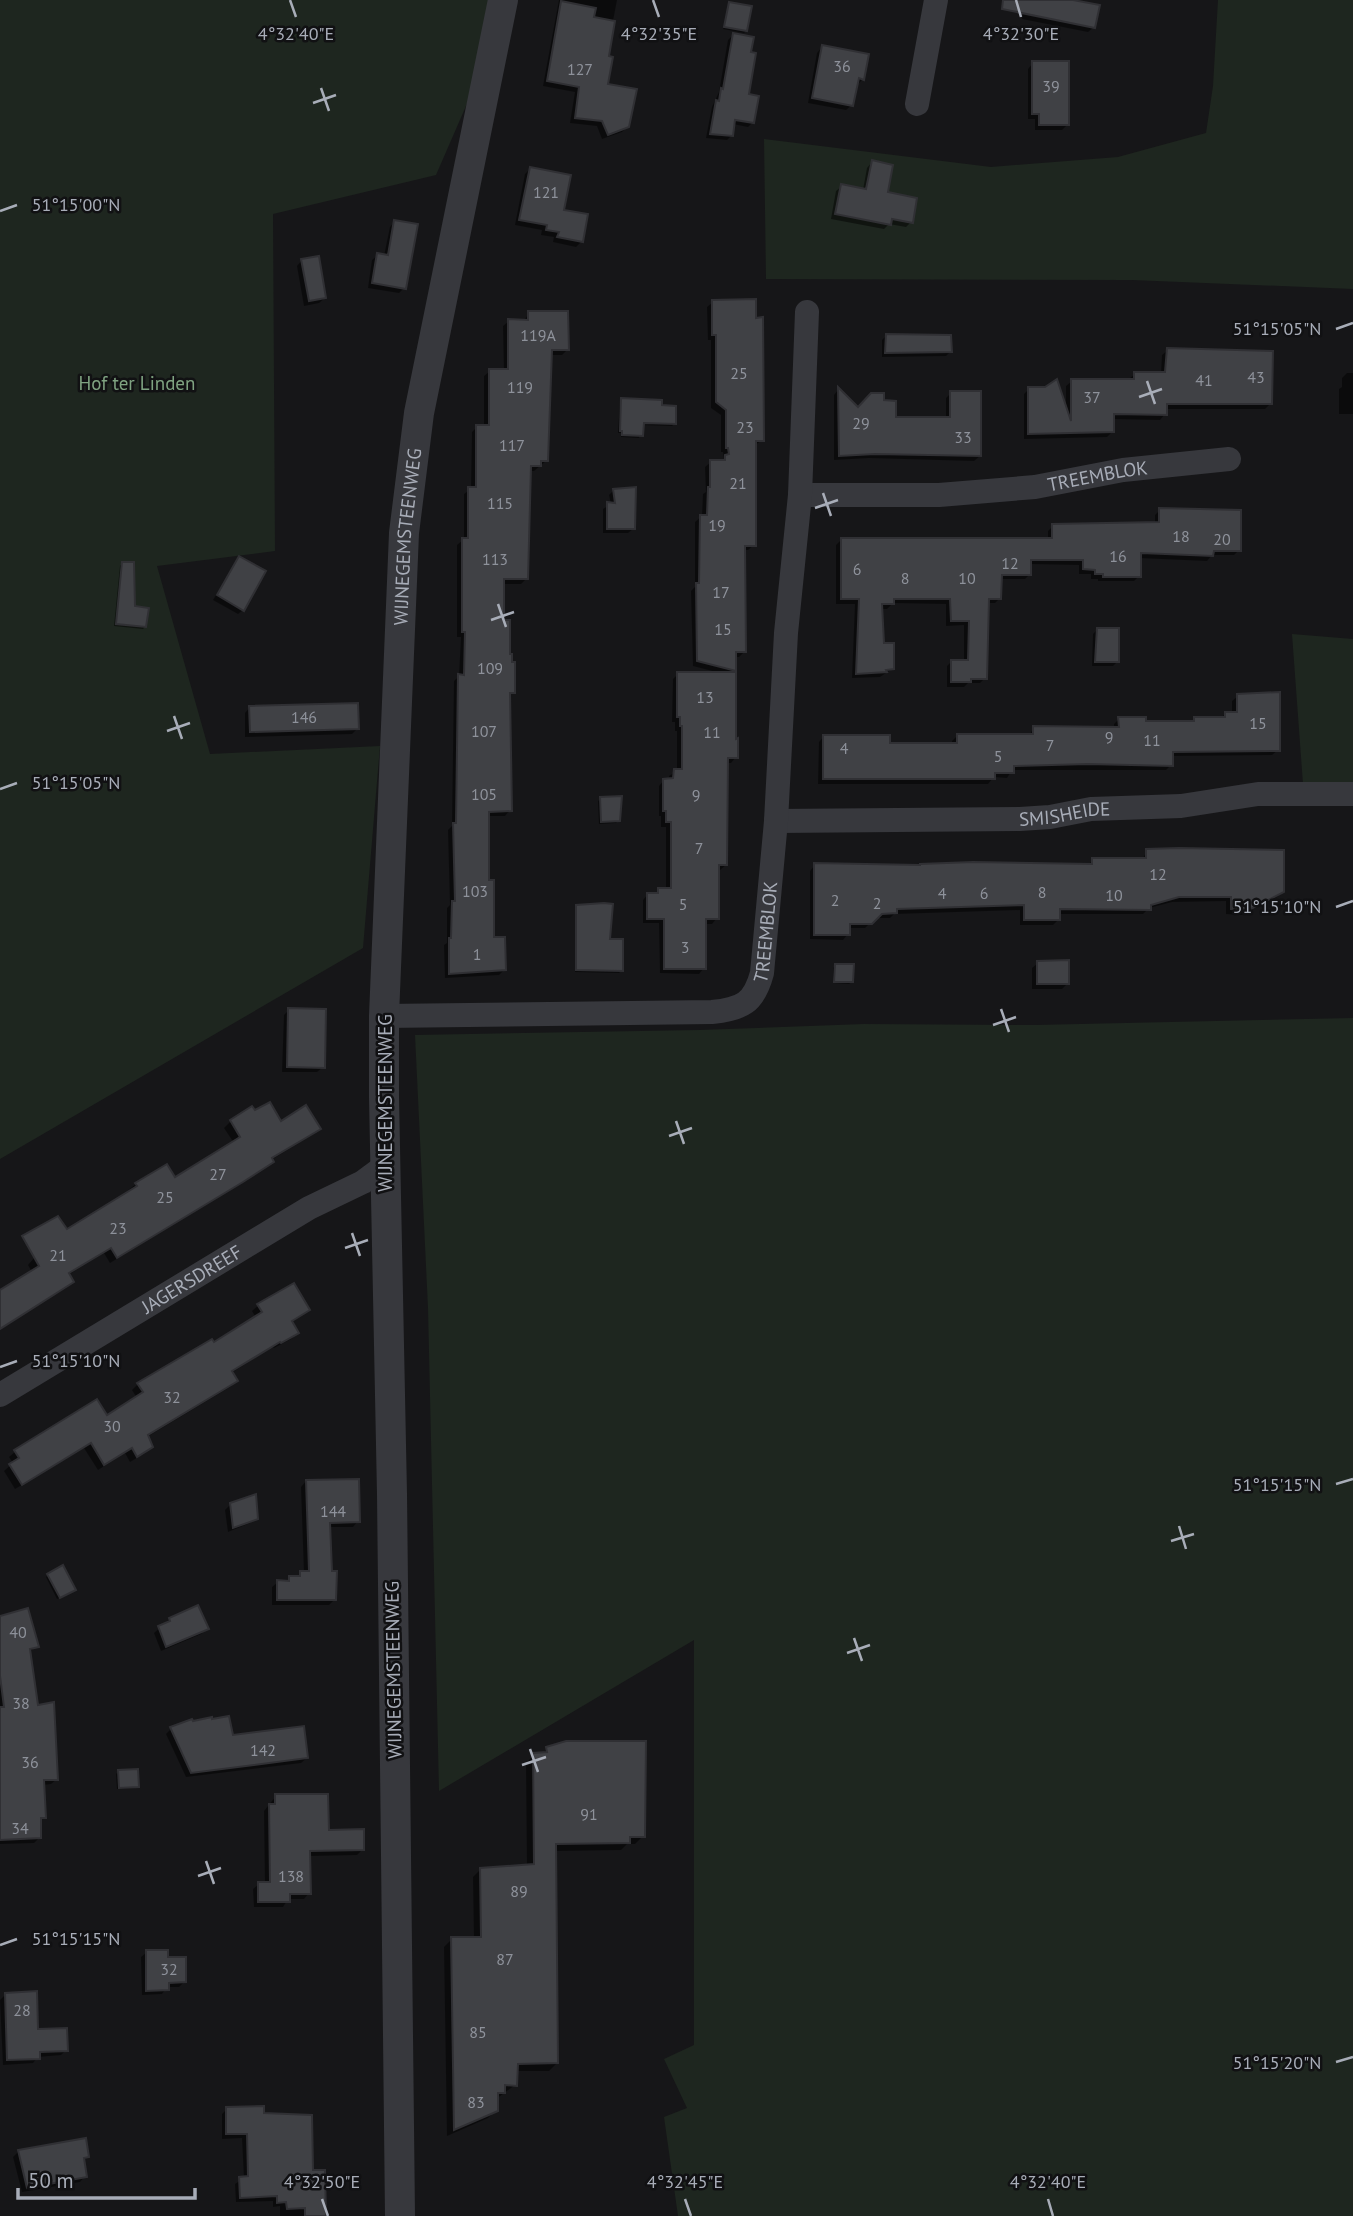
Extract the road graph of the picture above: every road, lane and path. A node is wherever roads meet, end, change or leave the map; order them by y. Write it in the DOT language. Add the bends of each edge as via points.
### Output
graph roads {
  1 [pos="503,0"];
  2 [pos="936,0"];
  3 [pos="917,104"];
  4 [pos="807,312"];
  5 [pos="1229,459"];
  6 [pos="800,495"];
  7 [pos="1353,794"];
  8 [pos="776,821"];
  9 [pos="384,1016"];
  10 [pos="386,1165"];
  11 [pos="0,1395"];
  12 [pos="400,2216"];
  1 -- 9 [label="street, WIJNEGEMSTEENWEG" via="410,476"];
  2 -- 3 [label="street"];
  4 -- 6 [label="street, TREEMBLOK"];
  5 -- 6 [label="street, TREEMBLOK" via="939,495"];
  6 -- 8 [label="street, TREEMBLOK" via="786,633"];
  7 -- 8 [label="street, SMISHEIDE" via="1258,794 1181,806 1091,809 1020,819"];
  8 -- 9 [label="street, TREEMBLOK" via="762,973 758,988 741,1006 712,1012"];
  9 -- 10 [label="street, WIJNEGEMSTEENWEG"];
  10 -- 11 [label="street, JAGERSDREEF"];
  10 -- 12 [label="street, WIJNEGEMSTEENWEG"];
}
